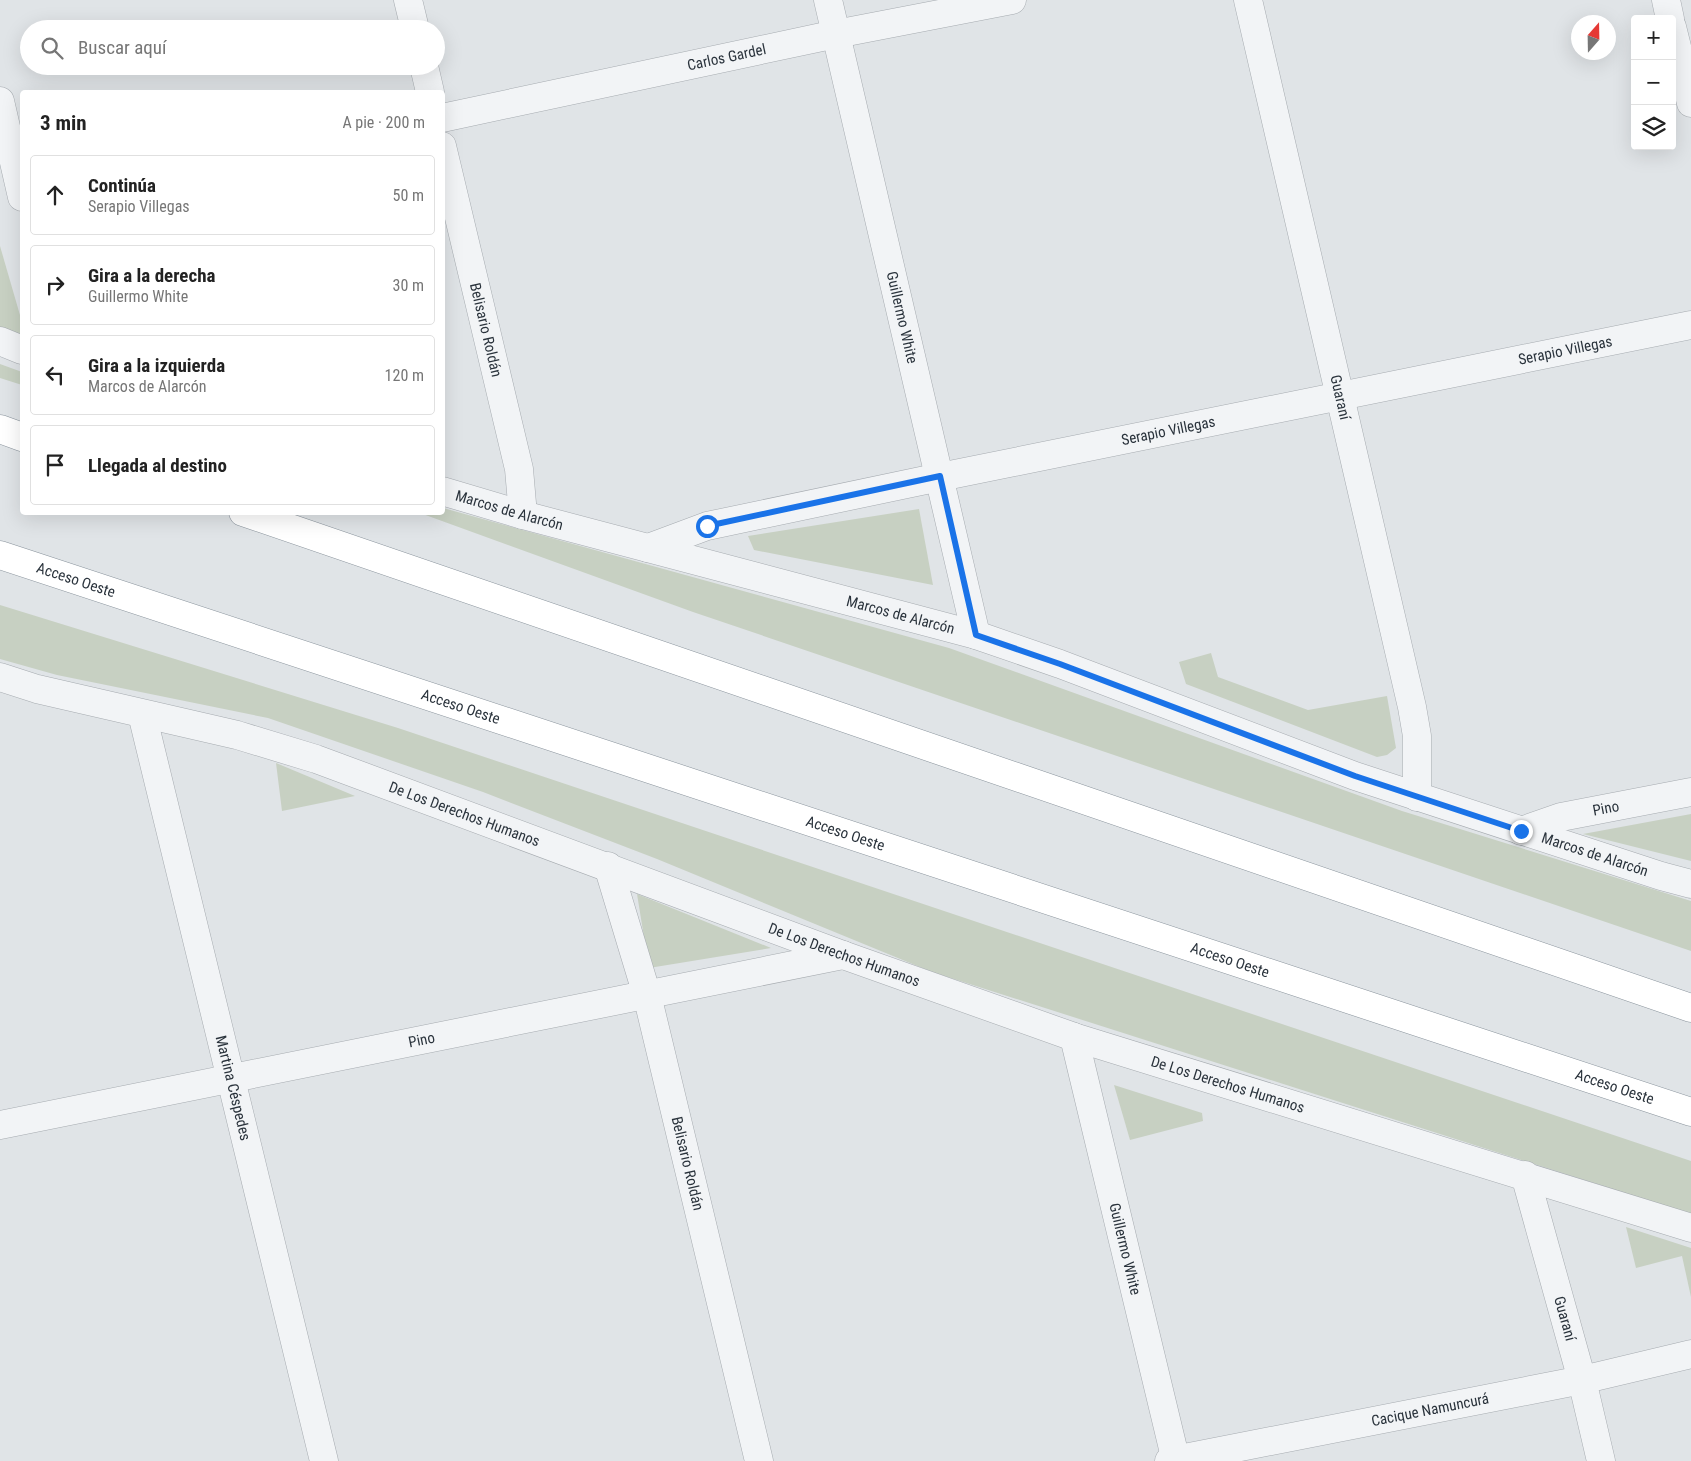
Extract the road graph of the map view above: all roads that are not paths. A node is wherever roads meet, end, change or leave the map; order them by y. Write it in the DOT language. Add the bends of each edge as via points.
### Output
graph roads {
  1 [pos="408,0"];
  2 [pos="828,0"];
  3 [pos="1012,0"];
  4 [pos="1248,0"];
  5 [pos="1666,0"];
  6 [pos="1669,15"];
  7 [pos="413,20"];
  8 [pos="836,34"];
  9 [pos="1676,43"];
  10 [pos="426,75"];
  11 [pos="430,90"];
  12 [pos="0,101"];
  13 [pos="1691,103"];
  14 [pos="445,117"];
  15 [pos="445,159"];
  16 [pos="20,189"];
  17 [pos="20,198"];
  18 [pos="0,203"];
  19 [pos="1691,325"];
  20 [pos="0,342"];
  21 [pos="20,349"];
  22 [pos="1341,396"];
  23 [pos="0,430"];
  24 [pos="20,436"];
  25 [pos="940,476"];
  26 [pos="445,491"];
  27 [pos="252,515"];
  28 [pos="524,515"];
  29 [pos="648,548"];
  30 [pos="0,555"];
  31 [pos="976,635"];
  32 [pos="0,677"];
  33 [pos="142,714"];
  34 [pos="1691,792"];
  35 [pos="1417,797"];
  36 [pos="1521,831"];
  37 [pos="608,866"];
  38 [pos="1691,884"];
  39 [pos="843,955"];
  40 [pos="647,995"];
  41 [pos="1691,1008"];
  42 [pos="1074,1037"];
  43 [pos="232,1078"];
  44 [pos="1691,1112"];
  45 [pos="0,1125"];
  46 [pos="1525,1175"];
  47 [pos="1691,1228"];
  48 [pos="1691,1354"];
  49 [pos="1582,1380"];
  50 [pos="324,1461"];
  51 [pos="760,1461"];
  52 [pos="1173,1461"];
  53 [pos="1601,1461"];
  1 -- 7 [label="street"];
  2 -- 8 [label="street, Guillermo White"];
  3 -- 8 [label="street, Carlos Gardel"];
  4 -- 22 [label="street, Guaraní"];
  5 -- 6 [label="street"];
  8 -- 14 [label="street, Carlos Gardel"];
  8 -- 25 [label="street, Guillermo White"];
  9 -- 13 [label="street"];
  10 -- 11 [label="street"];
  12 -- 16 [label="street"];
  15 -- 28 [label="street, Belisario Roldán" via="519,469"];
  17 -- 18 [label="street"];
  19 -- 22 [label="street, Serapio Villegas"];
  20 -- 21 [label="street"];
  22 -- 25 [label="street, Serapio Villegas"];
  22 -- 35 [label="street, Guaraní" via="1412,707"];
  23 -- 24 [label="highway"];
  25 -- 29 [label="street, Serapio Villegas" via="707,526"];
  25 -- 31 [label="street, Guillermo White"];
  26 -- 28 [label="street, Marcos de Alarcón"];
  27 -- 41 [label="highway"];
  28 -- 29 [label="street, Marcos de Alarcón"];
  29 -- 31 [label="street, Marcos de Alarcón"];
  30 -- 44 [label="highway, Acceso Oeste"];
  31 -- 35 [label="street, Marcos de Alarcón"];
  32 -- 33 [label="street, De Los Derechos Humanos"];
  33 -- 37 [label="street, De Los Derechos Humanos" via="237,735 316,759"];
  33 -- 43 [label="street, Martina Céspedes"];
  34 -- 36 [label="street, Pino" via="1561,817"];
  35 -- 36 [label="street, Marcos de Alarcón"];
  36 -- 38 [label="street, Marcos de Alarcón"];
  37 -- 39 [label="street, De Los Derechos Humanos"];
  37 -- 40 [label="street, Belisario Roldán"];
  39 -- 40 [label="street, Pino"];
  39 -- 42 [label="street, De Los Derechos Humanos"];
  40 -- 43 [label="street, Pino"];
  40 -- 51 [label="street, Belisario Roldán"];
  42 -- 46 [label="street, De Los Derechos Humanos"];
  42 -- 52 [label="street, Guillermo White"];
  43 -- 45 [label="street, Pino"];
  43 -- 50 [label="street, Martina Céspedes"];
  46 -- 47 [label="street, De Los Derechos Humanos"];
  46 -- 49 [label="street, Guaraní"];
  48 -- 49 [label="street, Cacique Namuncurá"];
  49 -- 52 [label="street, Cacique Namuncurá"];
  49 -- 53 [label="street, Guaraní"];
}
